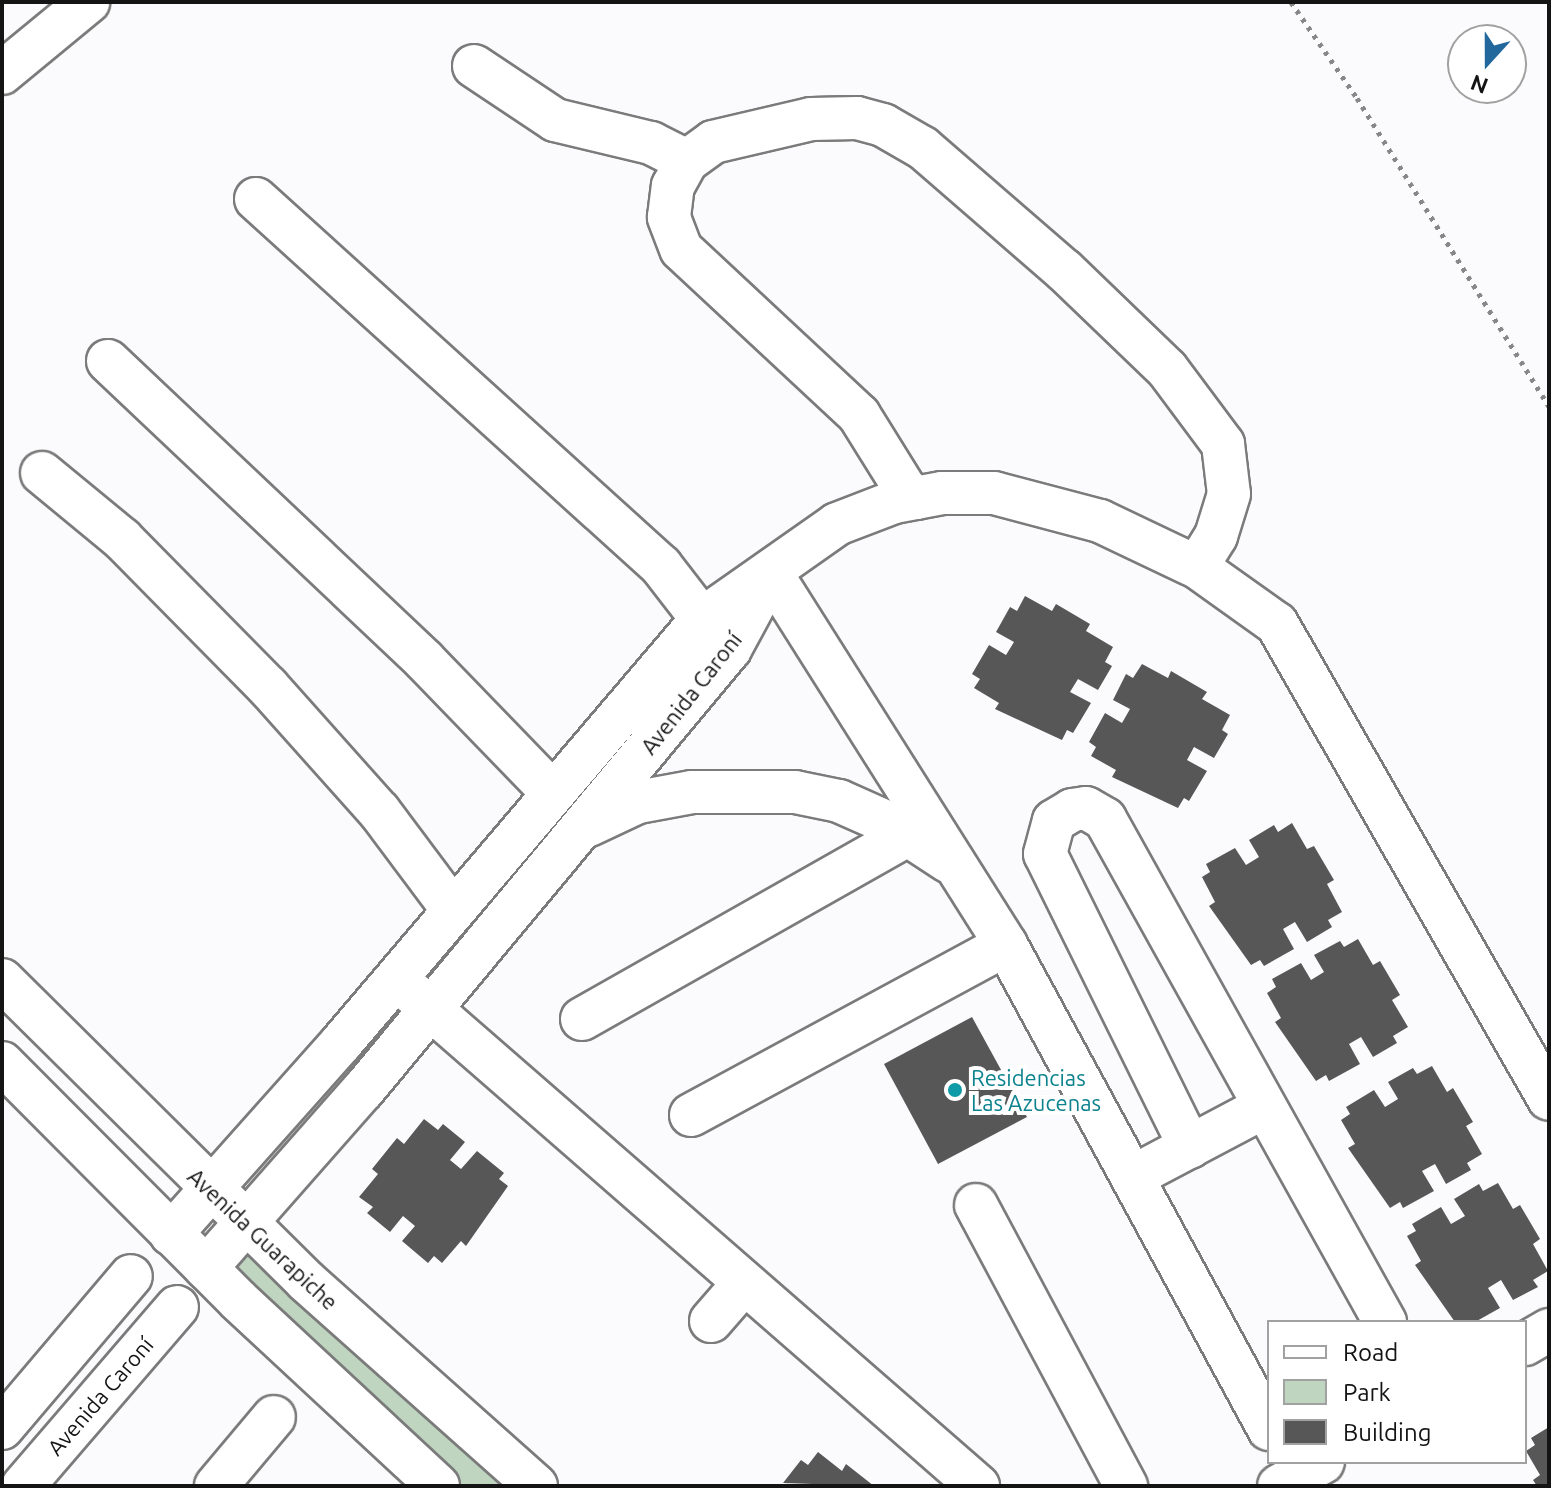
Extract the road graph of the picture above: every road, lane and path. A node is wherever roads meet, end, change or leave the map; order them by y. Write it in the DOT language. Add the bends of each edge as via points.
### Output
graph roads {
  1 [pos="88,2"];
  2 [pos="1291,2"];
  3 [pos="474,66"];
  4 [pos="2,73"];
  5 [pos="687,161"];
  6 [pos="256,199"];
  7 [pos="108,361"];
  8 [pos="1549,406"];
  9 [pos="42,473"];
  10 [pos="917,498"];
  11 [pos="1197,567"];
  12 [pos="771,573"];
  13 [pos="702,619"];
  14 [pos="552,792"];
  15 [pos="581,829"];
  16 [pos="909,834"];
  17 [pos="959,870"];
  18 [pos="453,910"];
  19 [pos="1006,945"];
  20 [pos="396,978"];
  21 [pos="2,980"];
  22 [pos="431,1010"];
  23 [pos="582,1019"];
  24 [pos="2,1063"];
  25 [pos="1549,1099"];
  26 [pos="1264,1107"];
  27 [pos="691,1115"];
  28 [pos="1190,1147"];
  29 [pos="1132,1177"];
  30 [pos="212,1191"];
  31 [pos="976,1205"];
  32 [pos="247,1225"];
  33 [pos="171,1234"];
  34 [pos="206,1268"];
  35 [pos="131,1276"];
  36 [pos="744,1283"];
  37 [pos="177,1307"];
  38 [pos="1384,1320"];
  39 [pos="711,1321"];
  40 [pos="1549,1330"];
  41 [pos="1527,1343"];
  42 [pos="274,1417"];
  43 [pos="1267,1425"];
  44 [pos="2,1428"];
  45 [pos="2,1439"];
  46 [pos="38,1481"];
  47 [pos="216,1486"];
  48 [pos="438,1486"];
  49 [pos="536,1486"];
  50 [pos="978,1486"];
  51 [pos="1126,1486"];
  1 -- 4 [label="street"];
  2 -- 8 [label="path"];
  3 -- 5 [label="street" via="555,120 651,143"];
  5 -- 10 [label="street" via="669,199 681,249 859,415 905,489"];
  5 -- 11 [label="street" via="721,139 811,119 857,118 923,148 1087,292 1167,369 1216,430 1227,458 1229,494 1216,536"];
  6 -- 13 [label="street" via="661,566"];
  7 -- 14 [label="street" via="425,661"];
  9 -- 18 [label="street" via="122,539 268,687 379,811"];
  10 -- 11 [label="street" via="994,493 1044,503 1148,540"];
  10 -- 12 [label="street" via="837,524"];
  11 -- 25 [label="street" via="1277,624 1292,646"];
  12 -- 13 [label="street, Avenida Caroní"];
  12 -- 15 [label="street, Avenida Caroní" via="730,649"];
  12 -- 17 [label="street"];
  13 -- 14 [label="street, Avenida Caroní"];
  14 -- 18 [label="street, Avenida Caroní"];
  15 -- 16 [label="street" via="638,802 749,789 839,801"];
  15 -- 22 [label="street, Avenida Caroní"];
  16 -- 17 [label="street"];
  16 -- 23 [label="street"];
  17 -- 19 [label="street"];
  18 -- 20 [label="street, Avenida Caroní"];
  19 -- 27 [label="street"];
  19 -- 29 [label="street"];
  20 -- 22 [label="street"];
  20 -- 30 [label="street, Avenida Caroní"];
  21 -- 30 [label="street, Avenida Guarapiche"];
  22 -- 32 [label="street, Avenida Caroní"];
  22 -- 36 [label="street"];
  24 -- 33 [label="street"];
  26 -- 28 [label="street"];
  26 -- 28 [label="street" via="1105,819 1086,808 1065,812 1050,827 1045,854"];
  26 -- 38 [label="street"];
  28 -- 29 [label="street"];
  29 -- 43 [label="street"];
  30 -- 32 [label="street, Avenida Guarapiche"];
  30 -- 33 [label="street, Avenida Caroní"];
  31 -- 51 [label="street"];
  32 -- 34 [label="street, Avenida Caroní"];
  32 -- 49 [label="street, Avenida Guarapiche"];
  33 -- 34 [label="street"];
  34 -- 48 [label="street"];
  35 -- 44 [label="street"];
  36 -- 39 [label="street"];
  36 -- 50 [label="street"];
  37 -- 46 [label="street, Avenida Caroní"];
  40 -- 41 [label="street"];
  42 -- 47 [label="street"];
  45 -- 46 [label="street"];
}
